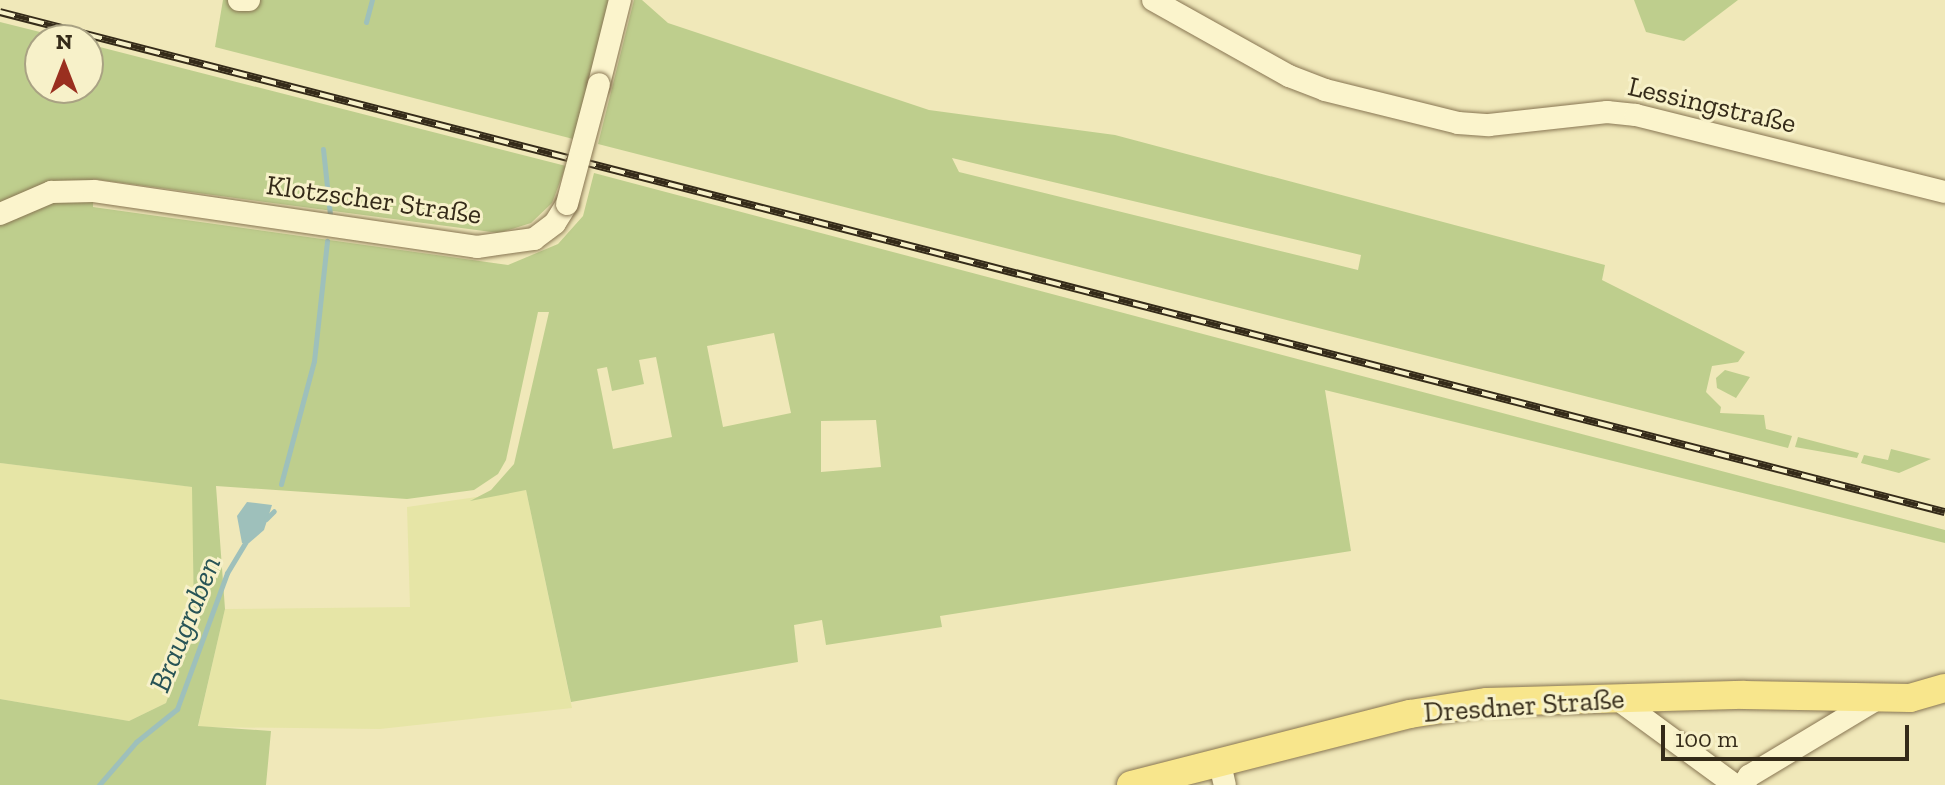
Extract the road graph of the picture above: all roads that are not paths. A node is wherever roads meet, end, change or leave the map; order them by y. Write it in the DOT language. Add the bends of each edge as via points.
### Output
graph roads {
  1 [pos="239,0"];
  2 [pos="249,0"];
  3 [pos="620,0"];
  4 [pos="1153,0"];
  5 [pos="1945,192"];
  6 [pos="0,214"];
  7 [pos="1945,688"];
  8 [pos="1616,698"];
  9 [pos="1877,699"];
  10 [pos="1222,774"];
  11 [pos="1131,785"];
  12 [pos="1735,785"];
  13 [pos="1743,785"];
  1 -- 2 [label="street"];
  3 -- 6 [label="street, Klotzscher Straße, bridge" via="567,204 555,223 534,239 477,247 94,191 51,192"];
  4 -- 5 [label="street, Lessingstraße" via="1289,76 1458,123 1489,125 1607,112 1636,115"];
  7 -- 9 [label="main road, Dresdner Straße" via="1917,697"];
  8 -- 9 [label="main road, Dresdner Straße"];
  8 -- 10 [label="main road, Dresdner Straße" via="1443,707"];
  8 -- 12 [label="street"];
  9 -- 13 [label="street, Dresdner Straße" via="1749,776"];
  10 -- 11 [label="main road, Dresdner Straße"];
}
